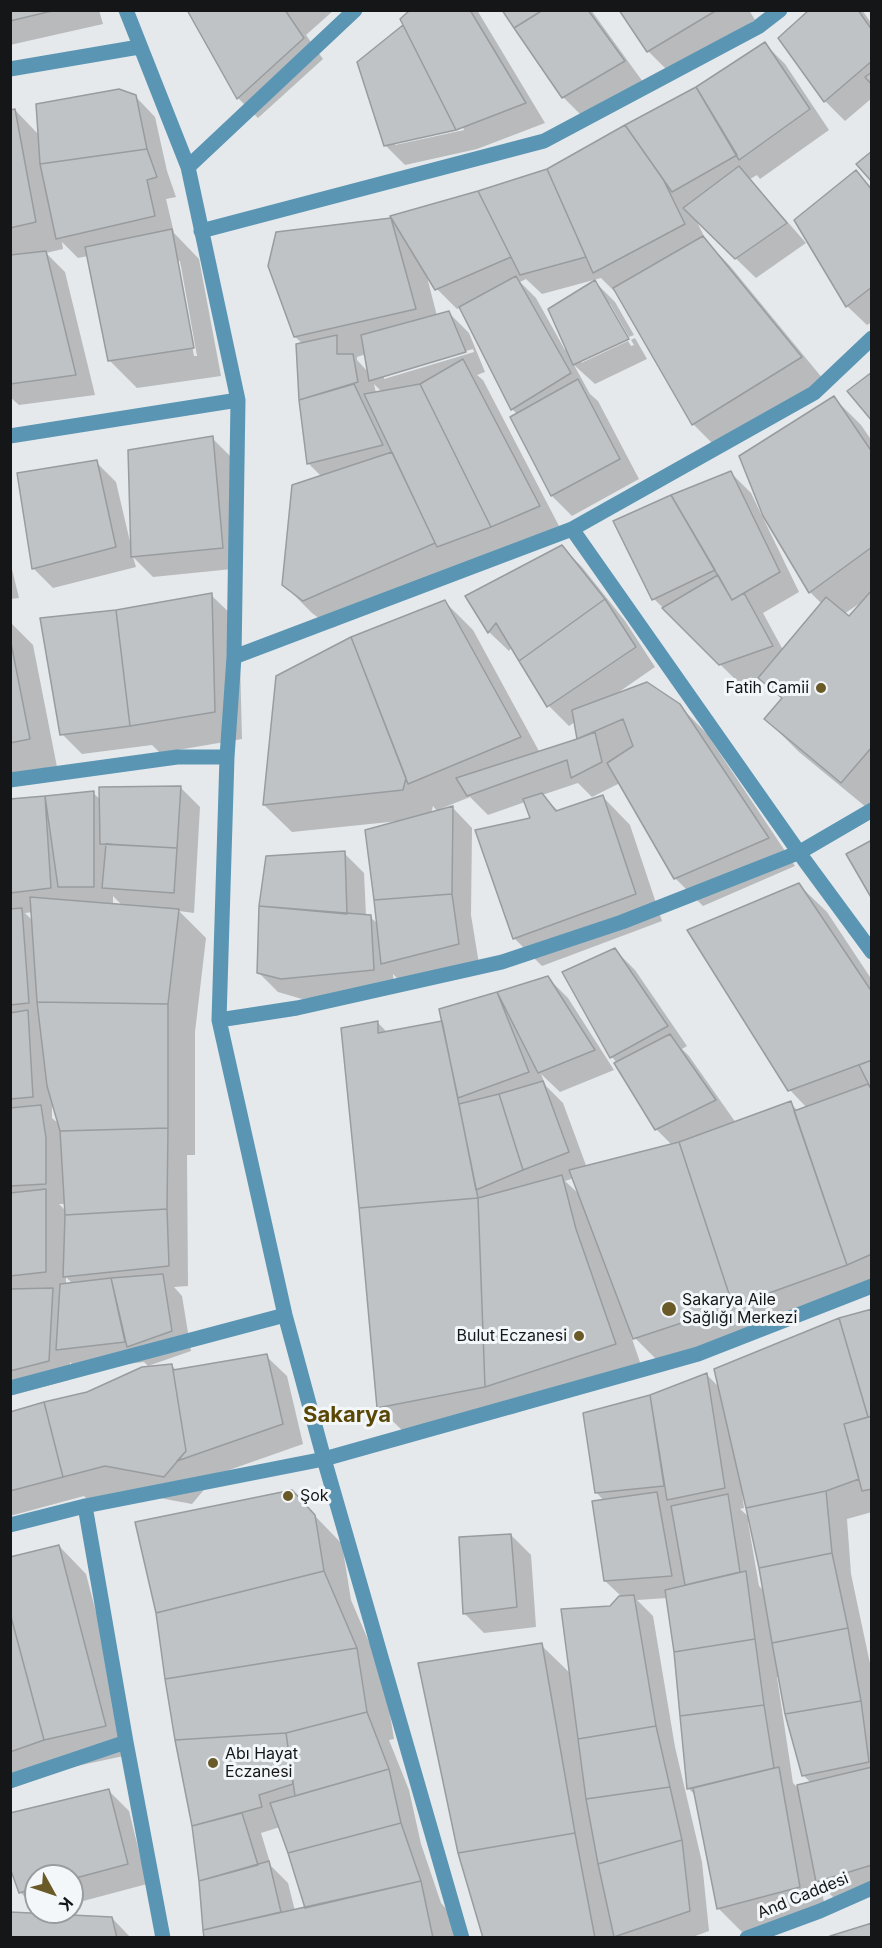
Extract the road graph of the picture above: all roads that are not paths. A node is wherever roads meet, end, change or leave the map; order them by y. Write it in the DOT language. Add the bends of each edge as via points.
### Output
graph roads {
  1 [pos="126,10"];
  2 [pos="355,10"];
  3 [pos="780,10"];
  4 [pos="139,47"];
  5 [pos="10,69"];
  6 [pos="188,167"];
  7 [pos="201,231"];
  8 [pos="872,338"];
  9 [pos="238,400"];
  10 [pos="10,436"];
  11 [pos="572,529"];
  12 [pos="234,657"];
  13 [pos="227,757"];
  14 [pos="10,780"];
  15 [pos="872,810"];
  16 [pos="800,852"];
  17 [pos="872,952"];
  18 [pos="219,1020"];
  19 [pos="872,1286"];
  20 [pos="285,1315"];
  21 [pos="10,1388"];
  22 [pos="324,1459"];
  23 [pos="86,1506"];
  24 [pos="10,1525"];
  25 [pos="126,1742"];
  26 [pos="10,1781"];
  27 [pos="872,1888"];
  28 [pos="163,1938"];
  29 [pos="462,1938"];
  30 [pos="747,1938"];
  1 -- 4 [label="street"];
  2 -- 6 [label="street"];
  3 -- 7 [label="street" via="758,27 544,141"];
  4 -- 5 [label="street"];
  4 -- 6 [label="street"];
  6 -- 7 [label="street"];
  7 -- 9 [label="street"];
  8 -- 11 [label="street" via="814,393"];
  9 -- 10 [label="street"];
  9 -- 12 [label="street"];
  11 -- 12 [label="street"];
  11 -- 16 [label="street"];
  12 -- 13 [label="street"];
  13 -- 14 [label="street" via="177,758"];
  13 -- 18 [label="street"];
  15 -- 16 [label="street"];
  16 -- 17 [label="street"];
  16 -- 18 [label="street" via="622,922 502,962 297,1008"];
  18 -- 20 [label="street"];
  19 -- 22 [label="street" via="698,1354"];
  20 -- 21 [label="street"];
  20 -- 22 [label="street"];
  22 -- 23 [label="street"];
  22 -- 29 [label="street"];
  23 -- 24 [label="street"];
  23 -- 25 [label="street"];
  25 -- 26 [label="street"];
  25 -- 28 [label="street"];
  27 -- 30 [label="street, And Caddesi"];
}
